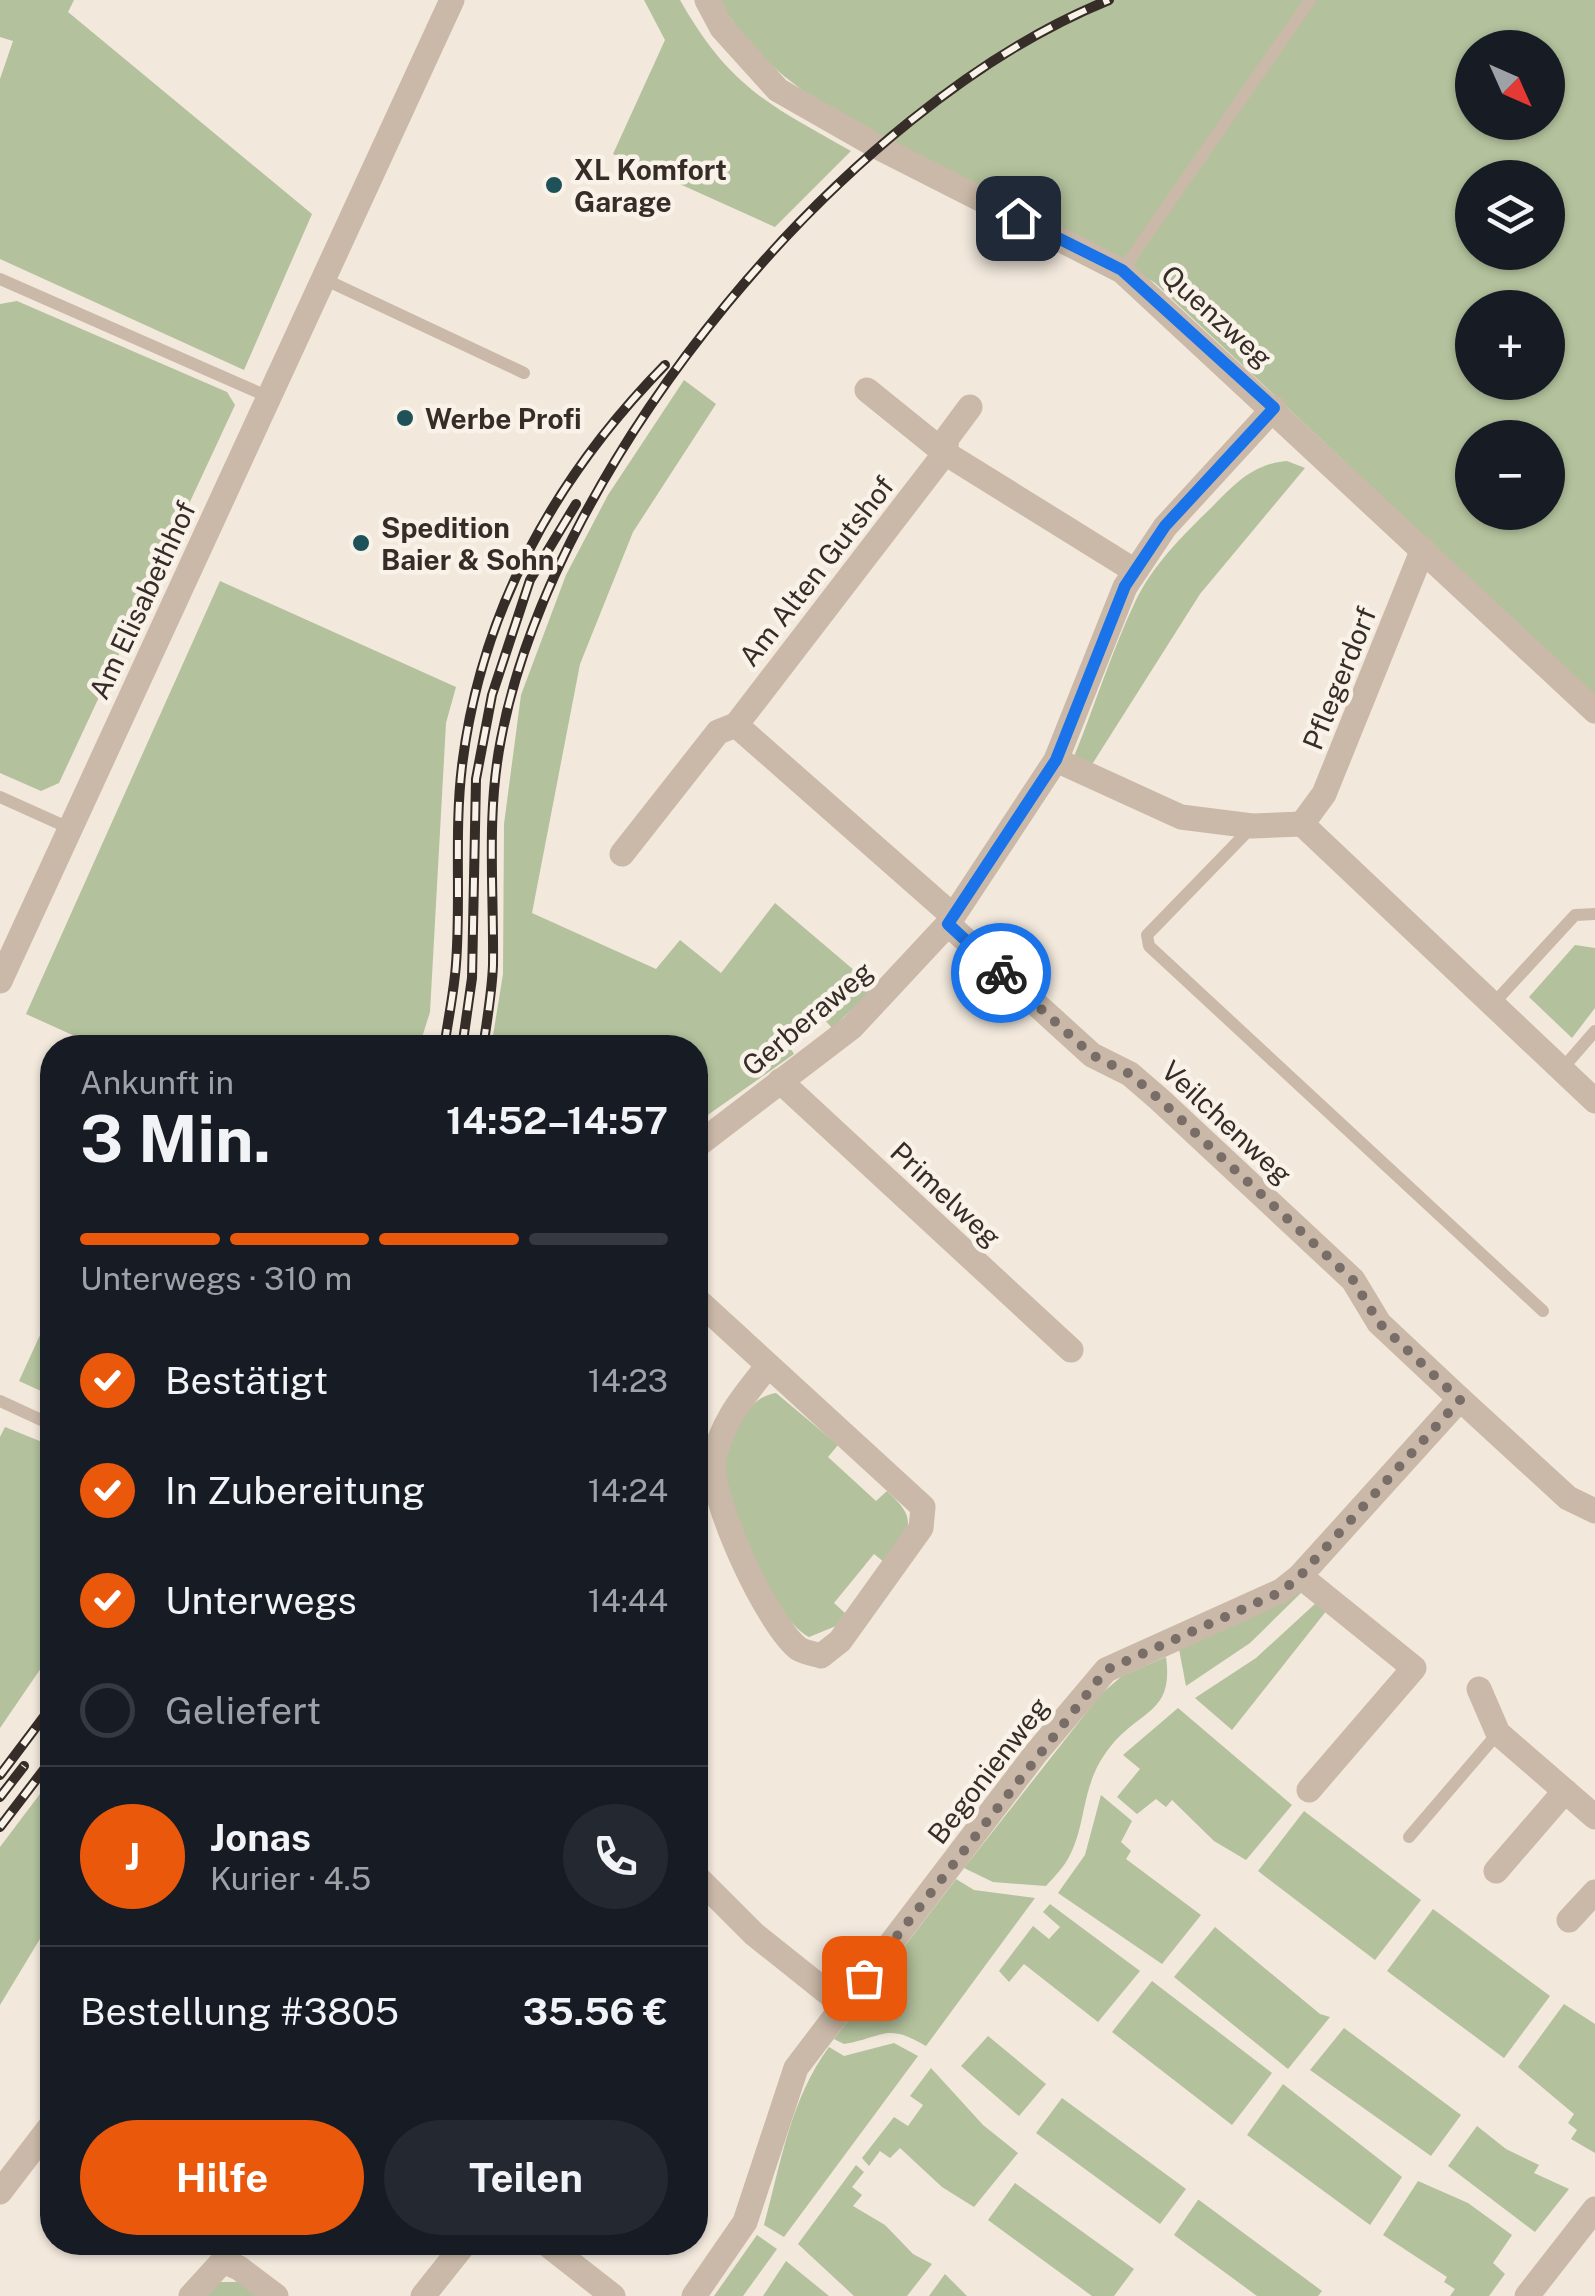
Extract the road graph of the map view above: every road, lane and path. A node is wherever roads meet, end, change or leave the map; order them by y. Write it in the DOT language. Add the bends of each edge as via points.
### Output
graph roads {
  1 [pos="452,0"];
  2 [pos="707,0"];
  3 [pos="1310,0"];
  4 [pos="1122,270"];
  5 [pos="0,278"];
  6 [pos="324,279"];
  7 [pos="524,373"];
  8 [pos="867,390"];
  9 [pos="271,398"];
  10 [pos="970,407"];
  11 [pos="1274,408"];
  12 [pos="945,453"];
  13 [pos="1423,549"];
  14 [pos="1136,570"];
  15 [pos="1595,711"];
  16 [pos="736,726"];
  17 [pos="1056,760"];
  18 [pos="0,798"];
  19 [pos="1302,824"];
  20 [pos="1252,826"];
  21 [pos="68,828"];
  22 [pos="622,854"];
  23 [pos="1595,914"];
  24 [pos="950,920"];
  25 [pos="0,981"];
  26 [pos="1492,1004"];
  27 [pos="1595,1031"];
  28 [pos="1562,1068"];
  29 [pos="780,1082"];
  30 [pos="1595,1101"];
  31 [pos="708,1137"];
  32 [pos="708,1310"];
  33 [pos="1544,1311"];
  34 [pos="1071,1350"];
  35 [pos="767,1366"];
  36 [pos="1460,1400"];
  37 [pos="0,1401"];
  38 [pos="40,1419"];
  39 [pos="1595,1511"];
  40 [pos="1300,1576"];
  41 [pos="1479,1688"];
  42 [pos="1498,1733"];
  43 [pos="1308,1790"];
  44 [pos="1565,1792"];
  45 [pos="1595,1817"];
  46 [pos="1410,1837"];
  47 [pos="1496,1871"];
  48 [pos="708,1888"];
  49 [pos="1595,1892"];
  50 [pos="1570,1920"];
  51 [pos="843,2005"];
  52 [pos="40,2140"];
  53 [pos="0,2192"];
  54 [pos="1595,2209"];
  55 [pos="456,2255"];
  56 [pos="560,2255"];
  57 [pos="192,2296"];
  58 [pos="276,2296"];
  59 [pos="423,2296"];
  60 [pos="612,2296"];
  61 [pos="694,2296"];
  62 [pos="1527,2296"];
  1 -- 6 [label="street, Am Elisabethhof"];
  2 -- 4 [label="street, Quenzweg" via="722,28 778,90"];
  3 -- 4 [label="lane"];
  4 -- 11 [label="street, Quenzweg"];
  5 -- 9 [label="lane"];
  6 -- 7 [label="lane"];
  6 -- 9 [label="street, Am Elisabethhof"];
  8 -- 12 [label="street"];
  9 -- 21 [label="street, Am Elisabethhof"];
  10 -- 12 [label="street, Am Alten Gutshof" via="946,438"];
  11 -- 13 [label="street, Quenzweg"];
  11 -- 14 [label="street" via="1165,526"];
  12 -- 14 [label="street"];
  12 -- 16 [label="street, Am Alten Gutshof"];
  13 -- 15 [label="street, Quenzweg"];
  13 -- 19 [label="street, Pflegerdorf" via="1324,794"];
  14 -- 17 [label="street"];
  16 -- 22 [label="street, Am Alten Gutshof" via="718,732"];
  16 -- 24 [label="street"];
  17 -- 20 [label="street" via="1182,817"];
  17 -- 24 [label="street"];
  18 -- 21 [label="lane"];
  19 -- 20 [label="street"];
  19 -- 26 [label="street"];
  20 -- 33 [label="lane" via="1148,935 1149,946"];
  21 -- 25 [label="street, Am Elisabethhof"];
  23 -- 26 [label="lane" via="1575,914"];
  24 -- 29 [label="street, Gerberaweg" via="852,1027"];
  24 -- 36 [label="street, Veilchenweg" via="1092,1055 1159,1099 1353,1280 1379,1323"];
  26 -- 28 [label="street"];
  27 -- 28 [label="lane"];
  28 -- 30 [label="street"];
  29 -- 31 [label="street, Gerberaweg"];
  29 -- 34 [label="street, Primelweg"];
  32 -- 35 [label="street"];
  35 -- 35 [label="street" via="923,1508 921,1528 840,1641 821,1656 798,1648 764,1602 720,1511 713,1464 725,1421"];
  36 -- 39 [label="street, Veilchenweg" via="1568,1498"];
  36 -- 40 [label="street, Begonienweg"];
  37 -- 38 [label="lane"];
  40 -- 43 [label="street" via="1414,1668"];
  40 -- 51 [label="street, Begonienweg" via="1281,1592 1106,1670"];
  41 -- 42 [label="street"];
  42 -- 44 [label="street"];
  42 -- 46 [label="lane"];
  44 -- 45 [label="street"];
  44 -- 47 [label="street"];
  48 -- 51 [label="street"];
  49 -- 50 [label="street"];
  51 -- 61 [label="street, Begonienweg" via="796,2068 744,2222"];
  52 -- 53 [label="street"];
  54 -- 62 [label="street"];
  55 -- 59 [label="street"];
  56 -- 60 [label="street"];
  57 -- 58 [label="street" via="223,2262"];
}
